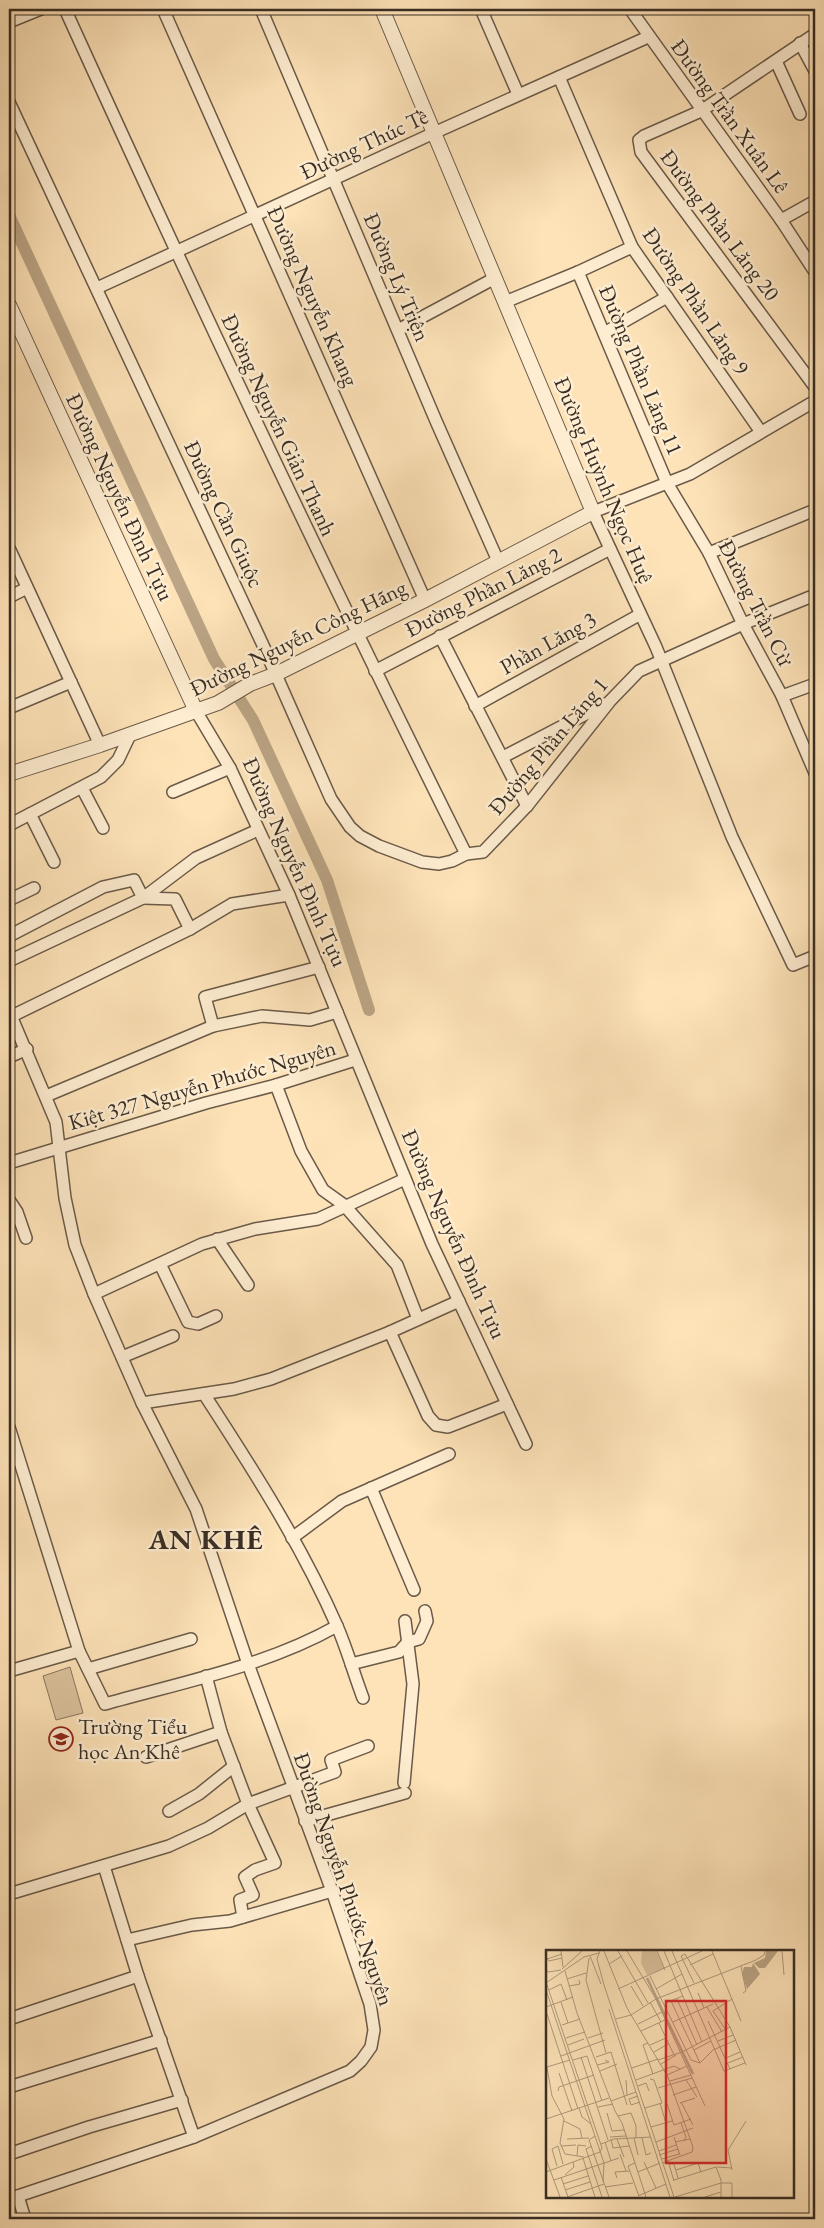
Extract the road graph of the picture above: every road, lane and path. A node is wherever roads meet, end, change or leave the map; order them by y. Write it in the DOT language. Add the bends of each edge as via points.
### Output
graph roads {
  1 [pos="41,9"];
  2 [pos="65,9"];
  3 [pos="163,9"];
  4 [pos="261,9"];
  5 [pos="382,9"];
  6 [pos="481,9"];
  7 [pos="630,9"];
  8 [pos="9,22"];
  9 [pos="815,36"];
  10 [pos="648,37"];
  11 [pos="800,44"];
  12 [pos="776,61"];
  13 [pos="815,71"];
  14 [pos="559,77"];
  15 [pos="518,94"];
  16 [pos="9,102"];
  17 [pos="702,111"];
  18 [pos="800,114"];
  19 [pos="436,132"];
  20 [pos="335,180"];
  21 [pos="815,201"];
  22 [pos="255,216"];
  23 [pos="781,220"];
  24 [pos="632,247"];
  25 [pos="176,252"];
  26 [pos="578,272"];
  27 [pos="815,272"];
  28 [pos="495,278"];
  29 [pos="97,288"];
  30 [pos="667,297"];
  31 [pos="505,302"];
  32 [pos="9,305"];
  33 [pos="398,330"];
  34 [pos="604,333"];
  35 [pos="815,387"];
  36 [pos="815,401"];
  37 [pos="761,432"];
  38 [pos="667,483"];
  39 [pos="815,510"];
  40 [pos="593,512"];
  41 [pos="9,548"];
  42 [pos="610,549"];
  43 [pos="709,553"];
  44 [pos="498,561"];
  45 [pos="27,588"];
  46 [pos="815,595"];
  47 [pos="9,597"];
  48 [pos="425,600"];
  49 [pos="639,615"];
  50 [pos="743,624"];
  51 [pos="356,634"];
  52 [pos="440,636"];
  53 [pos="662,663"];
  54 [pos="374,671"];
  55 [pos="276,674"];
  56 [pos="72,682"];
  57 [pos="815,684"];
  58 [pos="782,696"];
  59 [pos="610,701"];
  60 [pos="475,706"];
  61 [pos="9,708"];
  62 [pos="196,711"];
  63 [pos="130,735"];
  64 [pos="100,745"];
  65 [pos="503,757"];
  66 [pos="230,768"];
  67 [pos="815,773"];
  68 [pos="9,774"];
  69 [pos="82,788"];
  70 [pos="173,792"];
  71 [pos="527,806"];
  72 [pos="30,814"];
  73 [pos="9,825"];
  74 [pos="104,828"];
  75 [pos="258,830"];
  76 [pos="466,854"];
  77 [pos="54,862"];
  78 [pos="34,888"];
  79 [pos="289,895"];
  80 [pos="143,898"];
  81 [pos="9,900"];
  82 [pos="190,929"];
  83 [pos="9,936"];
  84 [pos="815,956"];
  85 [pos="9,960"];
  86 [pos="319,967"];
  87 [pos="337,1012"];
  88 [pos="10,1013"];
  89 [pos="213,1026"];
  90 [pos="27,1049"];
  91 [pos="9,1057"];
  92 [pos="356,1060"];
  93 [pos="276,1085"];
  94 [pos="46,1096"];
  95 [pos="59,1148"];
  96 [pos="9,1163"];
  97 [pos="405,1179"];
  98 [pos="9,1200"];
  99 [pos="344,1205"];
  100 [pos="26,1238"];
  101 [pos="217,1239"];
  102 [pos="160,1264"];
  103 [pos="248,1285"];
  104 [pos="94,1294"];
  105 [pos="459,1301"];
  106 [pos="216,1316"];
  107 [pos="418,1319"];
  108 [pos="390,1332"];
  109 [pos="173,1336"];
  110 [pos="122,1357"];
  111 [pos="204,1394"];
  112 [pos="142,1402"];
  113 [pos="507,1404"];
  114 [pos="10,1429"];
  115 [pos="526,1444"];
  116 [pos="450,1454"];
  117 [pos="371,1488"];
  118 [pos="292,1538"];
  119 [pos="414,1590"];
  120 [pos="425,1611"];
  121 [pos="405,1621"];
  122 [pos="337,1626"];
  123 [pos="191,1639"];
  124 [pos="408,1642"];
  125 [pos="79,1651"];
  126 [pos="248,1664"];
  127 [pos="351,1664"];
  128 [pos="88,1669"];
  129 [pos="9,1671"];
  130 [pos="206,1676"];
  131 [pos="363,1698"];
  132 [pos="221,1732"];
  133 [pos="368,1746"];
  134 [pos="146,1757"];
  135 [pos="234,1766"];
  136 [pos="292,1788"];
  137 [pos="248,1804"];
  138 [pos="169,1811"];
  139 [pos="305,1821"];
  140 [pos="104,1866"];
  141 [pos="332,1891"];
  142 [pos="9,1894"];
  143 [pos="243,1917"];
  144 [pos="127,1940"];
  145 [pos="138,1976"];
  146 [pos="9,2019"];
  147 [pos="161,2040"];
  148 [pos="9,2087"];
  149 [pos="182,2100"];
  150 [pos="194,2137"];
  151 [pos="9,2154"];
  152 [pos="13,2198"];
  153 [pos="25,2219"];
  1 -- 8 [label="street"];
  2 -- 25 [label="street, Đường Nguyễn Giản Thanh"];
  3 -- 22 [label="street, Đường Nguyễn Khang"];
  4 -- 20 [label="street, Đường Lý Triện"];
  5 -- 19 [label="street, Đường Huỳnh Ngọc Huệ"];
  6 -- 15 [label="street"];
  7 -- 10 [label="street, Đường Trần Xuân Lê"];
  9 -- 11 [label="street"];
  10 -- 14 [label="street, Đường Thúc Tề"];
  10 -- 17 [label="street, Đường Trần Xuân Lê"];
  11 -- 12 [label="street"];
  11 -- 13 [label="street"];
  12 -- 17 [label="street"];
  12 -- 18 [label="street"];
  14 -- 15 [label="street, Đường Thúc Tề"];
  14 -- 24 [label="street, Đường Phần Lăng 9"];
  15 -- 19 [label="street, Đường Thúc Tề"];
  16 -- 29 [label="street, Đường Cần Giuộc"];
  17 -- 23 [label="street, Đường Trần Xuân Lê"];
  17 -- 35 [label="street, Đường Phần Lăng 20" via="644,136 639,140 641,152"];
  19 -- 20 [label="street, Đường Thúc Tề"];
  19 -- 28 [label="street, Đường Huỳnh Ngọc Huệ"];
  20 -- 22 [label="street, Đường Thúc Tề"];
  20 -- 33 [label="street, Đường Lý Triện"];
  21 -- 23 [label="street"];
  22 -- 25 [label="street, Đường Thúc Tề"];
  22 -- 48 [label="street, Đường Nguyễn Khang"];
  23 -- 27 [label="street, Đường Trần Xuân Lê"];
  24 -- 26 [label="street"];
  24 -- 30 [label="street, Đường Phần Lăng 9"];
  25 -- 29 [label="street, Đường Thúc Tề"];
  25 -- 51 [label="street, Đường Nguyễn Giản Thanh"];
  26 -- 31 [label="street"];
  26 -- 34 [label="street, Đường Phần Lăng 11"];
  28 -- 31 [label="street, Đường Huỳnh Ngọc Huệ"];
  28 -- 33 [label="street"];
  29 -- 55 [label="street, Đường Cần Giuộc"];
  30 -- 34 [label="street"];
  30 -- 37 [label="street, Đường Phần Lăng 9"];
  31 -- 40 [label="street, Đường Huỳnh Ngọc Huệ"];
  32 -- 62 [label="street, Đường Nguyễn Đình Tựu"];
  33 -- 44 [label="street, Đường Lý Triện"];
  34 -- 38 [label="street, Đường Phần Lăng 11"];
  36 -- 37 [label="street"];
  37 -- 38 [label="street" via="690,474"];
  38 -- 40 [label="street"];
  38 -- 43 [label="street, Đường Trần Cừ"];
  39 -- 43 [label="street"];
  40 -- 42 [label="street, Đường Huỳnh Ngọc Huệ"];
  40 -- 44 [label="street, Đường Nguyễn Công Hãng"];
  41 -- 45 [label="street"];
  42 -- 49 [label="street, Đường Huỳnh Ngọc Huệ"];
  42 -- 52 [label="street, Đường Phần Lăng 2"];
  43 -- 50 [label="street, Đường Trần Cừ"];
  44 -- 48 [label="street, Đường Nguyễn Công Hãng"];
  45 -- 47 [label="street"];
  45 -- 56 [label="street"];
  46 -- 50 [label="street, Đường Phần Lăng 1"];
  48 -- 51 [label="street, Đường Nguyễn Công Hãng"];
  49 -- 53 [label="street, Đường Huỳnh Ngọc Huệ"];
  49 -- 60 [label="street, Phần Lăng 3"];
  50 -- 53 [label="street, Đường Phần Lăng 1"];
  50 -- 58 [label="street, Đường Trần Cừ"];
  51 -- 54 [label="street, Đường Nguyễn Giản Thanh"];
  51 -- 55 [label="street, Đường Nguyễn Công Hãng"];
  52 -- 54 [label="street, Đường Phần Lăng 2"];
  52 -- 60 [label="street"];
  53 -- 59 [label="street, Đường Phần Lăng 1" via="639,672"];
  53 -- 84 [label="street, Đường Huỳnh Ngọc Huệ" via="732,837 793,965"];
  54 -- 76 [label="street, Đường Nguyễn Giản Thanh"];
  55 -- 62 [label="street, Đường Nguyễn Công Hãng"];
  55 -- 76 [label="street, Đường Cần Giuộc" via="331,799 350,827 378,846 422,862 439,864"];
  56 -- 61 [label="street"];
  56 -- 64 [label="street"];
  57 -- 58 [label="street"];
  58 -- 67 [label="street, Đường Trần Cừ"];
  59 -- 65 [label="street"];
  59 -- 71 [label="street, Đường Phần Lăng 1"];
  60 -- 65 [label="street"];
  62 -- 63 [label="street, Đường Nguyễn Công Hãng"];
  62 -- 66 [label="street, Đường Nguyễn Đình Tựu"];
  63 -- 64 [label="street, Đường Nguyễn Công Hãng"];
  63 -- 69 [label="street" via="111,769"];
  64 -- 68 [label="street, Đường Nguyễn Công Hãng"];
  65 -- 71 [label="street"];
  66 -- 70 [label="street"];
  66 -- 75 [label="street, Đường Nguyễn Đình Tựu"];
  69 -- 72 [label="street"];
  69 -- 74 [label="street"];
  71 -- 76 [label="street, Đường Phần Lăng 1" via="483,852"];
  72 -- 73 [label="street"];
  72 -- 77 [label="street"];
  75 -- 79 [label="street, Đường Nguyễn Đình Tựu"];
  75 -- 80 [label="street" via="196,858"];
  78 -- 81 [label="street"];
  79 -- 82 [label="street" via="232,904"];
  79 -- 86 [label="street, Đường Nguyễn Đình Tựu"];
  80 -- 82 [label="street" via="175,899"];
  80 -- 83 [label="street" via="134,880 103,887"];
  80 -- 85 [label="street"];
  82 -- 88 [label="street"];
  86 -- 87 [label="street, Đường Nguyễn Đình Tựu"];
  86 -- 89 [label="street" via="205,997"];
  87 -- 89 [label="street" via="310,1020 262,1016"];
  87 -- 92 [label="street, Đường Nguyễn Đình Tựu"];
  88 -- 90 [label="street, Đường Nguyễn Phước Nguyên"];
  89 -- 94 [label="street"];
  90 -- 91 [label="street"];
  90 -- 94 [label="street, Đường Nguyễn Phước Nguyên"];
  92 -- 93 [label="street, Kiệt 327 Nguyễn Phước Nguyên"];
  92 -- 97 [label="street, Đường Nguyễn Đình Tựu"];
  93 -- 95 [label="street, Kiệt 327 Nguyễn Phước Nguyên"];
  93 -- 99 [label="street" via="301,1151 323,1190"];
  94 -- 95 [label="street, Đường Nguyễn Phước Nguyên" via="56,1122"];
  95 -- 96 [label="street, Kiệt 327 Nguyễn Phước Nguyên"];
  95 -- 104 [label="street, Đường Nguyễn Phước Nguyên" via="65,1198 76,1245"];
  97 -- 99 [label="street"];
  97 -- 105 [label="street, Đường Nguyễn Đình Tựu"];
  98 -- 100 [label="street"];
  99 -- 101 [label="street" via="318,1219 255,1228"];
  99 -- 107 [label="street" via="396,1265"];
  101 -- 102 [label="street"];
  101 -- 103 [label="street"];
  102 -- 104 [label="street"];
  102 -- 106 [label="street" via="188,1322 198,1324"];
  104 -- 110 [label="street, Đường Nguyễn Phước Nguyên"];
  105 -- 107 [label="street"];
  105 -- 113 [label="street, Đường Nguyễn Đình Tựu"];
  107 -- 108 [label="street"];
  108 -- 111 [label="street" via="270,1379"];
  108 -- 113 [label="street" via="428,1416 436,1425 448,1427"];
  109 -- 110 [label="street"];
  110 -- 112 [label="street, Đường Nguyễn Phước Nguyên"];
  111 -- 112 [label="street"];
  111 -- 118 [label="street" via="262,1484"];
  112 -- 126 [label="street, Đường Nguyễn Phước Nguyên" via="196,1509"];
  113 -- 115 [label="street, Đường Nguyễn Đình Tựu"];
  114 -- 125 [label="street"];
  116 -- 117 [label="street"];
  117 -- 118 [label="street" via="342,1501"];
  117 -- 119 [label="street"];
  118 -- 122 [label="street"];
  120 -- 124 [label="street" via="427,1621 422,1635"];
  121 -- 124 [label="street"];
  122 -- 126 [label="street" via="310,1642"];
  122 -- 127 [label="street"];
  123 -- 128 [label="street"];
  124 -- 127 [label="street" via="399,1652"];
  124 -- 139 [label="street" via="414,1684 405,1788"];
  125 -- 128 [label="street"];
  125 -- 129 [label="street"];
  126 -- 130 [label="street"];
  126 -- 136 [label="street, Đường Nguyễn Phước Nguyên"];
  127 -- 131 [label="street"];
  128 -- 130 [label="street" via="106,1704"];
  130 -- 132 [label="street"];
  132 -- 134 [label="street"];
  132 -- 135 [label="street"];
  133 -- 136 [label="street" via="331,1760 335,1772"];
  135 -- 137 [label="street"];
  135 -- 138 [label="street" via="199,1794"];
  136 -- 137 [label="street"];
  136 -- 139 [label="street, Đường Nguyễn Phước Nguyên"];
  137 -- 140 [label="street" via="169,1846"];
  137 -- 143 [label="street" via="275,1863 245,1877 253,1895 240,1900"];
  139 -- 141 [label="street, Đường Nguyễn Phước Nguyên"];
  140 -- 142 [label="street"];
  140 -- 144 [label="street"];
  141 -- 143 [label="street"];
  141 -- 150 [label="street, Đường Nguyễn Phước Nguyên" via="370,2004 374,2030 372,2047 350,2071"];
  143 -- 144 [label="street"];
  144 -- 145 [label="street"];
  145 -- 146 [label="street"];
  145 -- 147 [label="street"];
  147 -- 148 [label="street"];
  147 -- 149 [label="street"];
  149 -- 150 [label="street"];
  149 -- 151 [label="street"];
  150 -- 152 [label="street, Đường Nguyễn Phước Nguyên"];
  152 -- 153 [label="street"];
}
